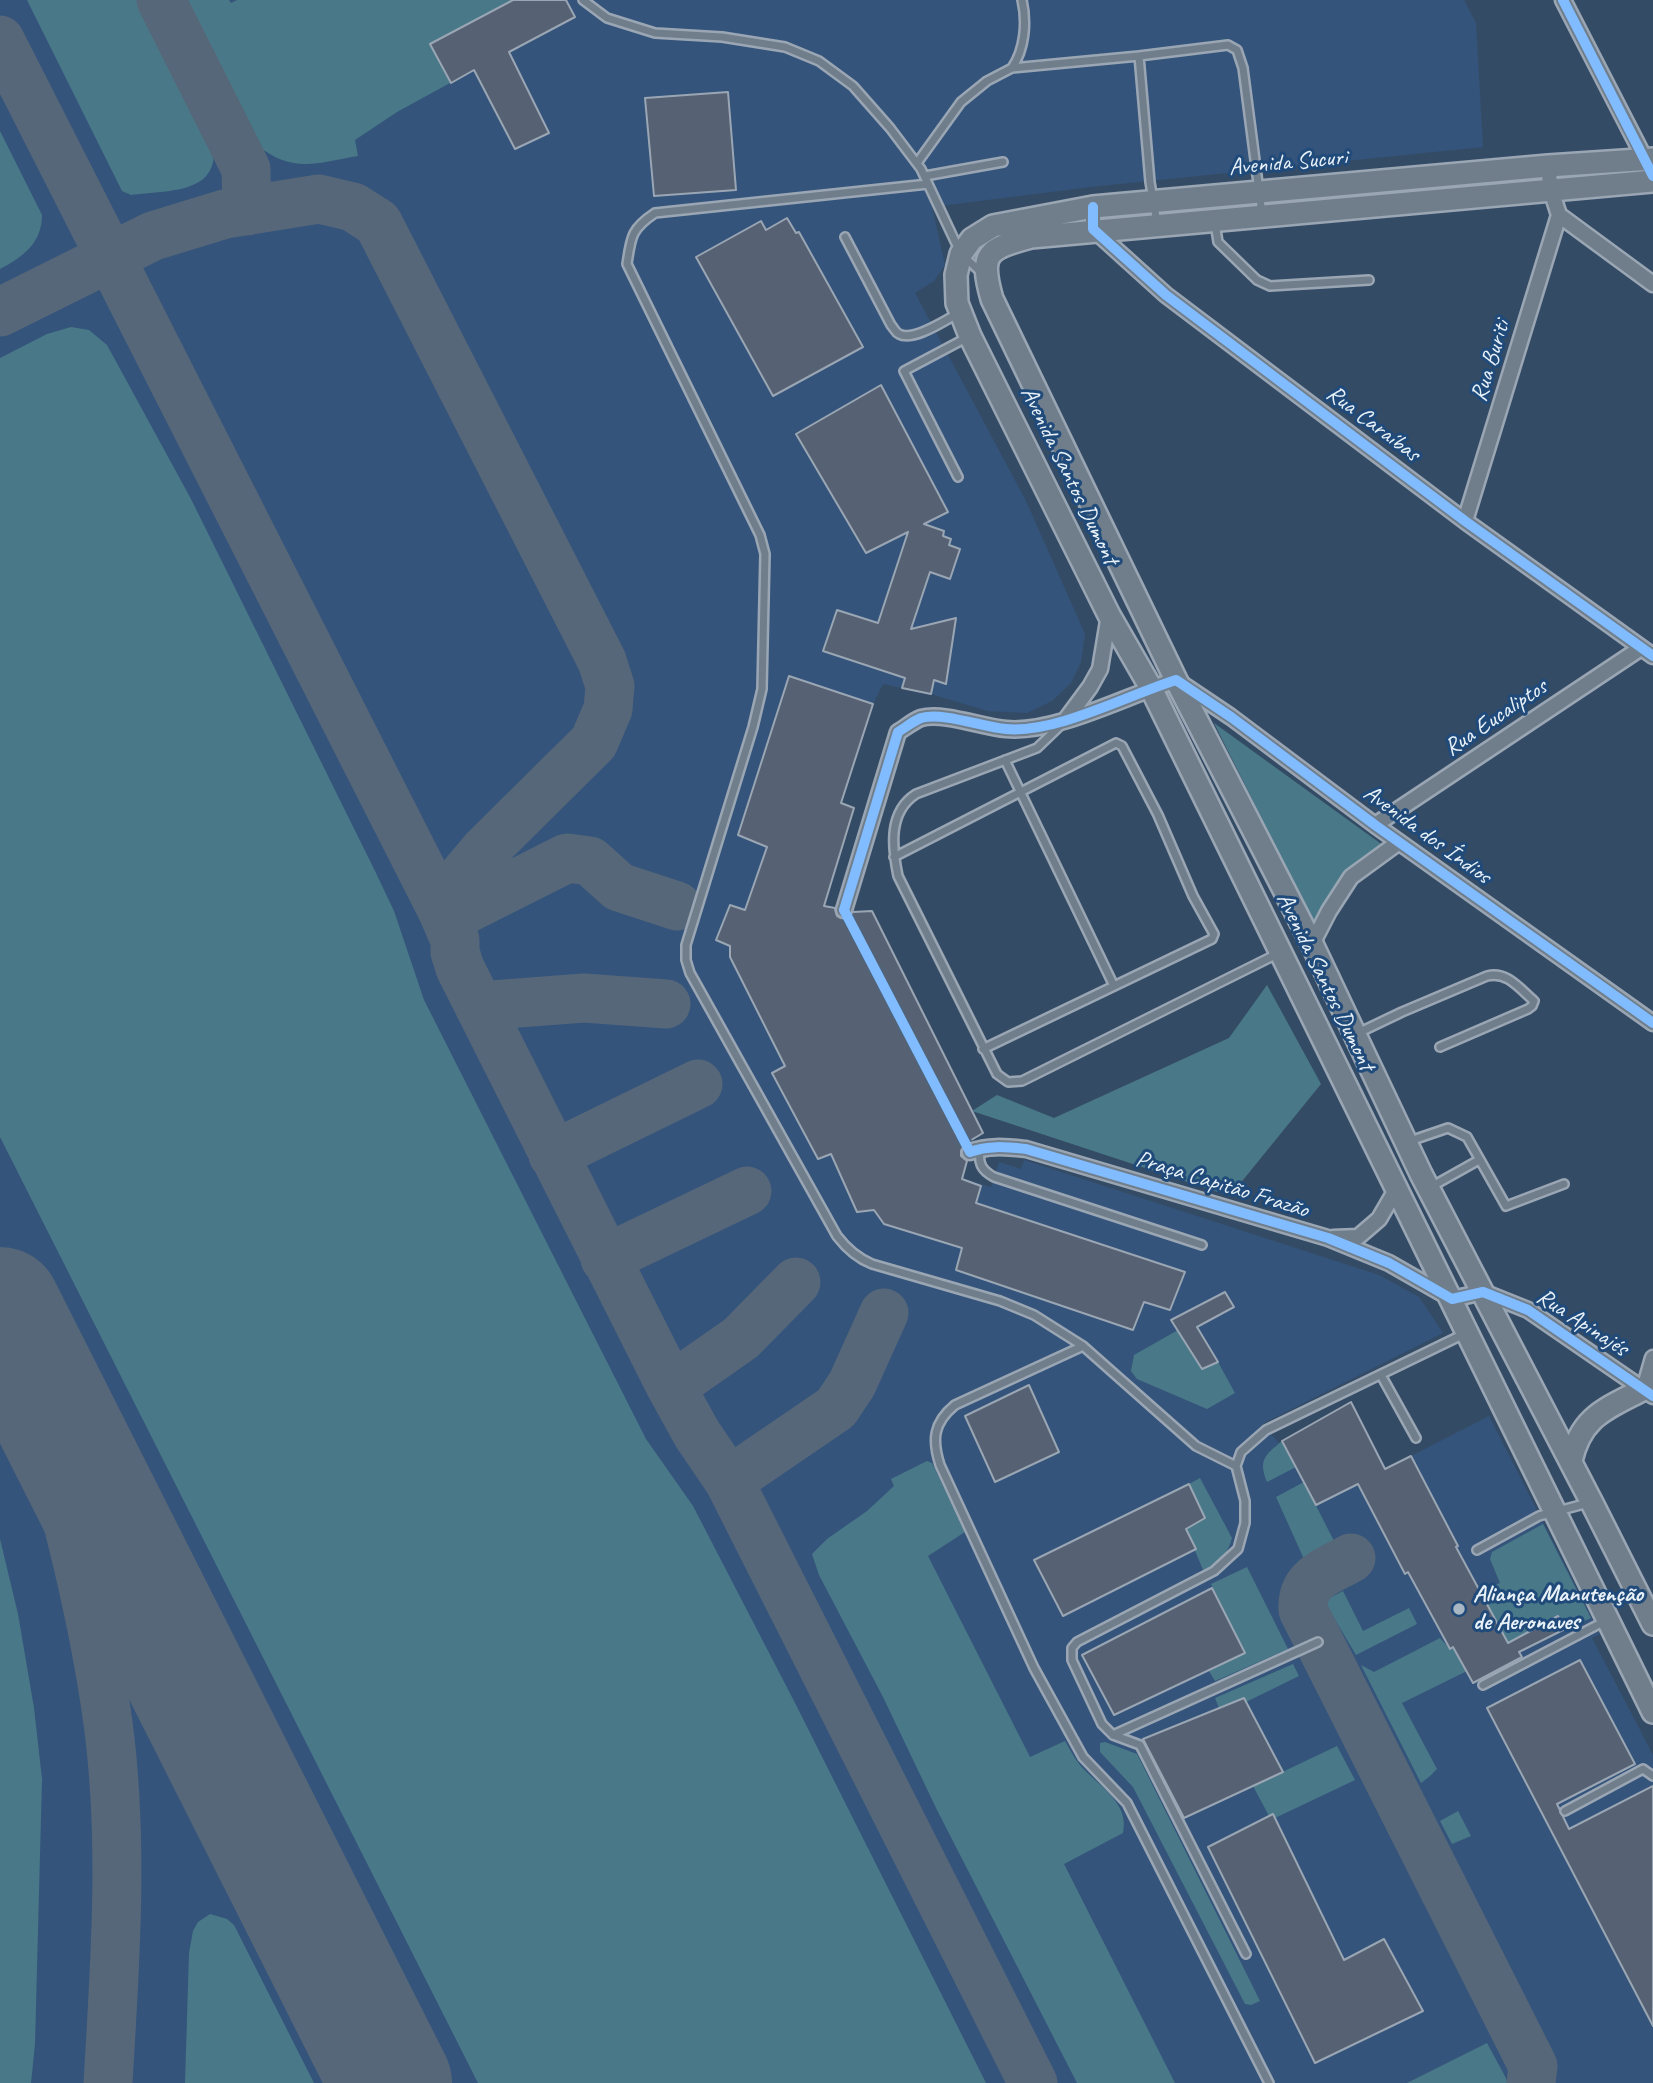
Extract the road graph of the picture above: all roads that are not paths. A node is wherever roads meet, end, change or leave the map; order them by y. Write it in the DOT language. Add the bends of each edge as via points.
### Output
graph roads {
  1 [pos="583,0"];
  2 [pos="1022,0"];
  3 [pos="1563,0"];
  4 [pos="1139,56"];
  5 [pos="1012,68"];
  6 [pos="1003,162"];
  7 [pos="917,163"];
  8 [pos="1548,166"];
  9 [pos="1651,169"];
  10 [pos="927,180"];
  11 [pos="1551,190"];
  12 [pos="1258,192"];
  13 [pos="1153,202"];
  14 [pos="1093,207"];
  15 [pos="1262,215"];
  16 [pos="1559,215"];
  17 [pos="1214,219"];
  18 [pos="1157,224"];
  19 [pos="1093,229"];
  20 [pos="845,237"];
  21 [pos="959,264"];
  22 [pos="985,276"];
  23 [pos="1369,281"];
  24 [pos="1653,284"];
  25 [pos="961,312"];
  26 [pos="970,336"];
  27 [pos="1017,346"];
  28 [pos="984,363"];
  29 [pos="958,477"];
  30 [pos="1465,521"];
  31 [pos="1104,533"];
  32 [pos="1075,547"];
  33 [pos="1109,615"];
  34 [pos="1647,652"];
  35 [pos="1176,680"];
  36 [pos="1151,688"];
  37 [pos="1066,719"];
  38 [pos="1005,760"];
  39 [pos="1022,793"];
  40 [pos="1376,825"];
  41 [pos="1399,842"];
  42 [pos="894,857"];
  43 [pos="844,910"];
  44 [pos="1312,944"];
  45 [pos="1281,952"];
  46 [pos="1114,986"];
  47 [pos="1653,1023"];
  48 [pos="1356,1034"];
  49 [pos="1440,1047"];
  50 [pos="983,1049"];
  51 [pos="1406,1142"];
  52 [pos="975,1150"];
  53 [pos="1479,1160"];
  54 [pos="1425,1181"];
  55 [pos="1564,1184"];
  56 [pos="1397,1188"];
  57 [pos="1328,1238"];
  58 [pos="1202,1245"];
  59 [pos="1483,1292"];
  60 [pos="1452,1299"];
  61 [pos="1468,1332"];
  62 [pos="1083,1346"];
  63 [pos="1653,1358"];
  64 [pos="1381,1375"];
  65 [pos="1648,1393"];
  66 [pos="1416,1438"];
  67 [pos="1571,1461"];
  68 [pos="1236,1466"];
  69 [pos="1592,1503"];
  70 [pos="1556,1510"];
  71 [pos="1477,1550"];
  72 [pos="1608,1619"];
  73 [pos="1653,1624"];
  74 [pos="1318,1642"];
  75 [pos="1483,1685"];
  76 [pos="1653,1712"];
  77 [pos="1113,1735"];
  78 [pos="1653,1776"];
  79 [pos="1565,1811"];
  80 [pos="1246,1954"];
  81 [pos="1269,2083"];
  1 -- 7 [label="lane" via="607,18 655,33 785,47 819,61 853,86"];
  2 -- 5 [label="lane" via="1026,15 1019,57"];
  3 -- 9 [label="street"];
  4 -- 5 [label="lane"];
  4 -- 12 [label="lane" via="1228,45 1237,50"];
  4 -- 13 [label="lane"];
  5 -- 7 [label="lane" via="961,102"];
  6 -- 10 [label="lane"];
  7 -- 10 [label="lane"];
  8 -- 9 [label="main road, Avenida Sucuri"];
  8 -- 11 [label="street"];
  8 -- 12 [label="main road, Avenida Sucuri"];
  9 -- 11 [label="main road, Avenida Sucuri"];
  10 -- 21 [label="lane"];
  10 -- 62 [label="lane" via="655,213 637,225 629,244 627,264 760,535 765,554 762,689 686,945 686,960 836,1236 847,1248 872,1264 1034,1315"];
  11 -- 15 [label="main road, Avenida Sucuri"];
  11 -- 16 [label="street"];
  12 -- 13 [label="main road, Avenida Sucuri"];
  12 -- 15 [label="lane"];
  13 -- 14 [label="main road, Avenida Sucuri"];
  13 -- 18 [label="lane"];
  14 -- 19 [label="street"];
  14 -- 21 [label="main road, Avenida Sucuri" via="993,226 972,239"];
  15 -- 17 [label="main road, Avenida Sucuri"];
  16 -- 24 [label="street"];
  16 -- 30 [label="street, Rua Buriti"];
  17 -- 18 [label="main road, Avenida Sucuri"];
  17 -- 23 [label="lane" via="1218,242 1270,286"];
  18 -- 19 [label="main road, Avenida Sucuri"];
  19 -- 22 [label="main road, Avenida Sucuri" via="1006,243 988,258"];
  19 -- 30 [label="street, Rua Caraíbas" via="1166,295"];
  20 -- 25 [label="lane" via="899,334 910,336 933,328"];
  21 -- 22 [label="lane"];
  21 -- 25 [label="main road, Avenida Santos Dumont" via="957,303"];
  22 -- 27 [label="main road, Avenida Santos Dumont"];
  25 -- 26 [label="main road, Avenida Santos Dumont"];
  26 -- 28 [label="main road, Avenida Santos Dumont"];
  26 -- 29 [label="lane" via="904,371"];
  27 -- 28 [label="main road" via="998,351"];
  27 -- 31 [label="main road, Avenida Santos Dumont"];
  28 -- 32 [label="main road, Avenida Santos Dumont"];
  30 -- 34 [label="street, Rua Caraíbas"];
  31 -- 32 [label="main road"];
  31 -- 35 [label="main road, Avenida Santos Dumont"];
  32 -- 33 [label="main road, Avenida Santos Dumont"];
  33 -- 36 [label="main road, Avenida Santos Dumont"];
  33 -- 37 [label="street" via="1100,669"];
  34 -- 40 [label="street, Rua Eucaliptos"];
  35 -- 36 [label="street"];
  35 -- 40 [label="street, Avenida dos Índios"];
  35 -- 44 [label="main road, Avenida Santos Dumont"];
  36 -- 37 [label="street"];
  36 -- 45 [label="main road, Avenida Santos Dumont"];
  37 -- 38 [label="lane" via="1037,748"];
  37 -- 43 [label="street" via="1029,729 1007,729 933,717 919,719 898,732"];
  38 -- 39 [label="lane"];
  38 -- 42 [label="lane" via="905,801 894,825"];
  39 -- 42 [label="lane"];
  39 -- 46 [label="lane"];
  39 -- 46 [label="lane" via="1116,743 1122,746 1158,815 1214,937"];
  40 -- 41 [label="street, Avenida dos Índios"];
  41 -- 44 [label="street" via="1351,877"];
  41 -- 47 [label="street, Avenida dos Índios"];
  42 -- 50 [label="lane" via="904,890"];
  44 -- 48 [label="main road, Avenida Santos Dumont"];
  45 -- 50 [label="lane" via="1022,1081 1009,1082 997,1074"];
  45 -- 56 [label="main road, Avenida Santos Dumont"];
  46 -- 50 [label="lane"];
  48 -- 49 [label="lane" via="1497,973 1534,1001 1528,1009"];
  48 -- 51 [label="main road, Avenida Santos Dumont"];
  51 -- 53 [label="lane" via="1448,1128 1467,1137"];
  51 -- 54 [label="main road, Avenida Santos Dumont"];
  52 -- 57 [label="street, Praça Capitão Frazão" via="1026,1149"];
  52 -- 58 [label="lane" via="984,1172 994,1177"];
  53 -- 54 [label="lane"];
  53 -- 55 [label="lane" via="1506,1206"];
  54 -- 56 [label="main road"];
  54 -- 59 [label="main road, Avenida Santos Dumont"];
  56 -- 57 [label="street, Praça Capitão Frazão" via="1379,1219 1358,1237"];
  56 -- 60 [label="main road, Avenida Santos Dumont"];
  57 -- 60 [label="street, Praça Capitão Frazão" via="1389,1263"];
  59 -- 60 [label="street"];
  59 -- 65 [label="street, Rua Apinajés" via="1528,1310"];
  59 -- 67 [label="main road, Avenida Santos Dumont"];
  60 -- 61 [label="main road, Avenida Santos Dumont"];
  61 -- 64 [label="lane"];
  61 -- 70 [label="main road, Avenida Santos Dumont"];
  62 -- 68 [label="lane" via="1196,1446"];
  62 -- 81 [label="lane" via="955,1405 945,1413 934,1445 1034,1668 1083,1758 1127,1803"];
  63 -- 65 [label="street"];
  64 -- 66 [label="lane"];
  64 -- 68 [label="lane" via="1266,1430 1241,1452"];
  65 -- 67 [label="main road" via="1605,1410 1586,1425"];
  67 -- 69 [label="main road, Avenida Santos Dumont"];
  68 -- 77 [label="lane" via="1245,1501 1238,1549 1214,1572 1072,1648 1072,1660 1096,1712"];
  69 -- 70 [label="lane"];
  69 -- 73 [label="main road, Avenida Santos Dumont"];
  70 -- 71 [label="lane"];
  70 -- 72 [label="main road, Avenida Santos Dumont"];
  72 -- 75 [label="lane"];
  72 -- 76 [label="main road, Avenida Santos Dumont"];
  74 -- 77 [label="lane"];
  77 -- 80 [label="lane" via="1140,1745"];
  78 -- 79 [label="lane" via="1643,1769"];
}
